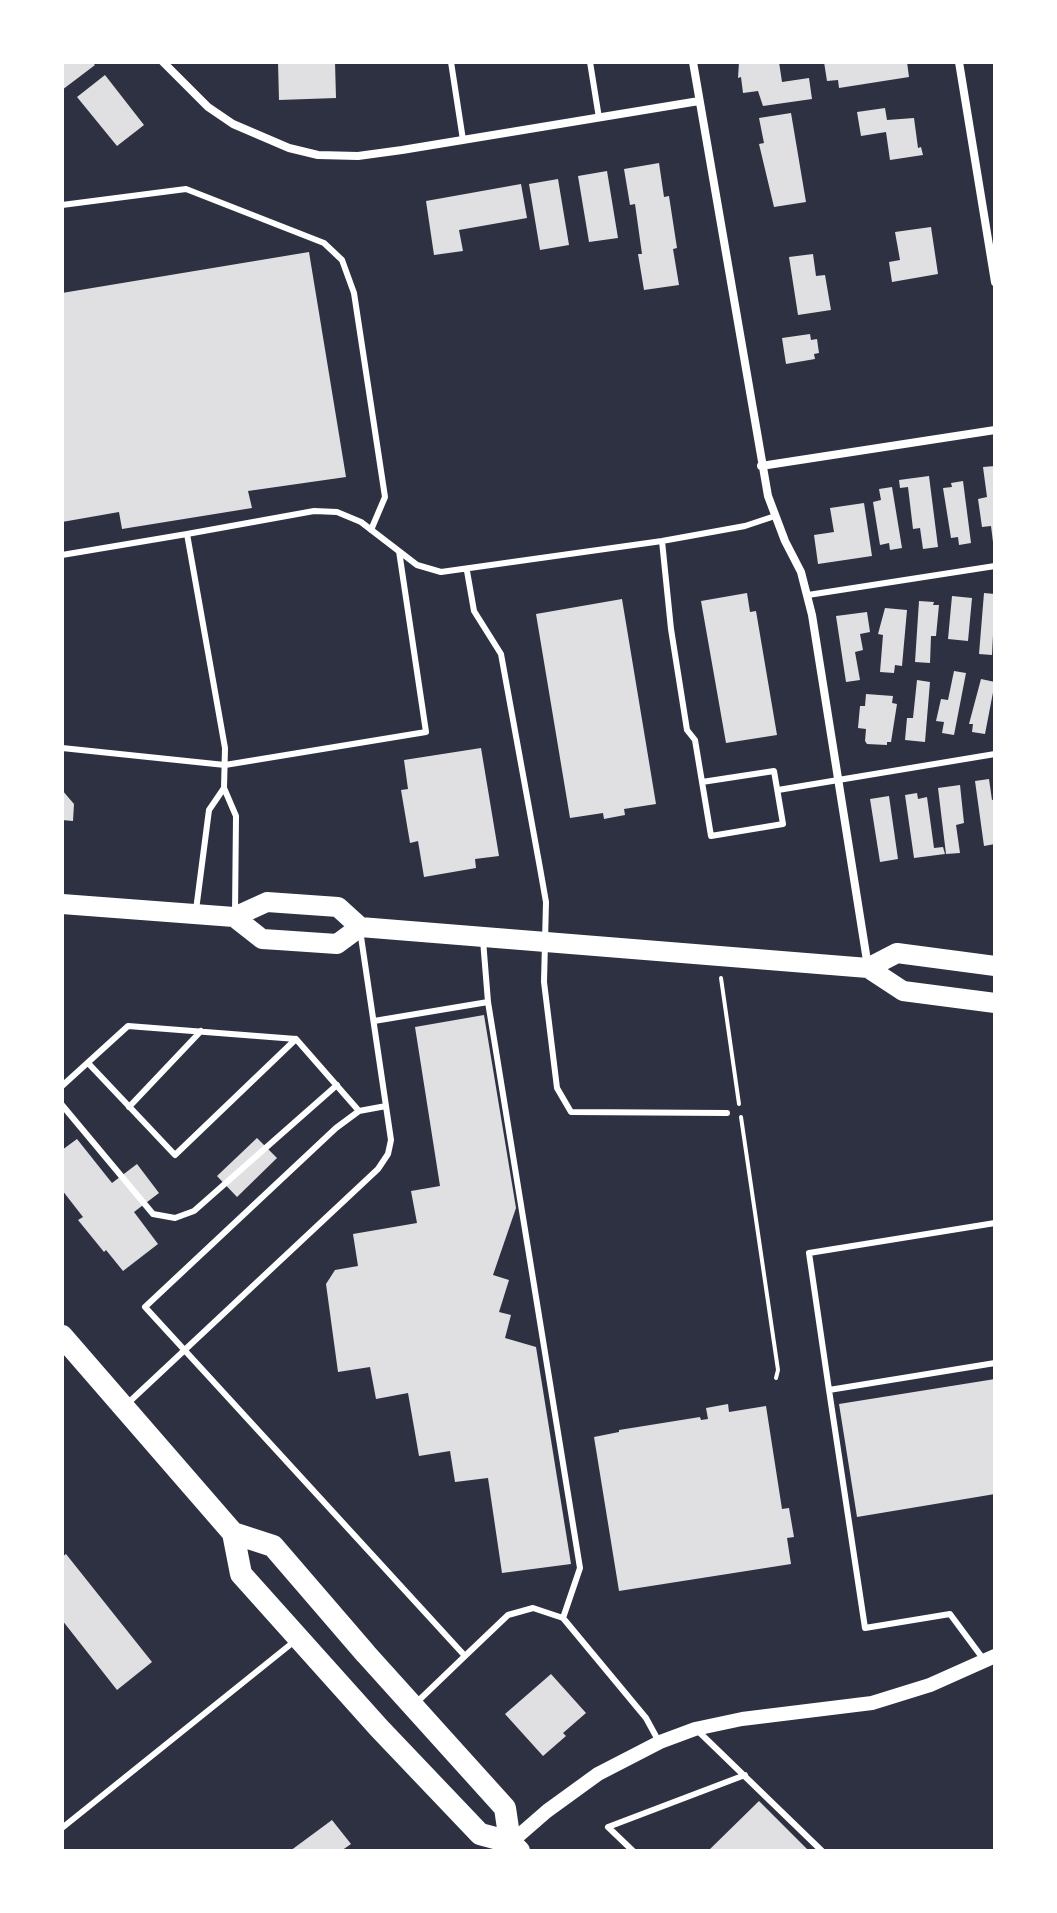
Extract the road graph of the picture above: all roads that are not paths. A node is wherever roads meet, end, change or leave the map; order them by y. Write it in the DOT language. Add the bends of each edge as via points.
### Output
graph roads {
  1 [pos="163,62"];
  2 [pos="451,62"];
  3 [pos="590,62"];
  4 [pos="693,62"];
  5 [pos="959,62"];
  6 [pos="699,101"];
  7 [pos="599,118"];
  8 [pos="463,140"];
  9 [pos="62,205"];
  10 [pos="995,282"];
  11 [pos="995,430"];
  12 [pos="761,466"];
  13 [pos="775,516"];
  14 [pos="371,530"];
  15 [pos="187,534"];
  16 [pos="662,541"];
  17 [pos="399,551"];
  18 [pos="62,555"];
  19 [pos="995,566"];
  20 [pos="467,571"];
  21 [pos="808,595"];
  22 [pos="62,748"];
  23 [pos="995,754"];
  24 [pos="225,765"];
  25 [pos="839,780"];
  26 [pos="702,782"];
  27 [pos="224,788"];
  28 [pos="778,790"];
  29 [pos="62,904"];
  30 [pos="195,914"];
  31 [pos="234,917"];
  32 [pos="360,927"];
  33 [pos="482,937"];
  34 [pos="545,942"];
  35 [pos="995,966"];
  36 [pos="868,968"];
  37 [pos="488,1002"];
  38 [pos="995,1003"];
  39 [pos="374,1021"];
  40 [pos="201,1031"];
  41 [pos="296,1039"];
  42 [pos="88,1063"];
  43 [pos="337,1085"];
  44 [pos="62,1086"];
  45 [pos="62,1105"];
  46 [pos="386,1106"];
  47 [pos="129,1107"];
  48 [pos="359,1111"];
  49 [pos="727,1113"];
  50 [pos="995,1223"];
  51 [pos="62,1336"];
  52 [pos="186,1351"];
  53 [pos="995,1363"];
  54 [pos="829,1390"];
  55 [pos="124,1407"];
  56 [pos="233,1533"];
  57 [pos="563,1618"];
  58 [pos="299,1638"];
  59 [pos="465,1656"];
  60 [pos="990,1659"];
  61 [pos="413,1706"];
  62 [pos="695,1729"];
  63 [pos="660,1742"];
  64 [pos="745,1775"];
  65 [pos="62,1828"];
  66 [pos="510,1848"];
  67 [pos="633,1851"];
  68 [pos="822,1851"];
  1 -- 8 [label="street" via="208,107 260,138 289,148 358,156"];
  2 -- 8 [label="lane"];
  3 -- 7 [label="lane"];
  4 -- 6 [label="street"];
  5 -- 10 [label="street"];
  6 -- 7 [label="street"];
  6 -- 12 [label="street"];
  7 -- 8 [label="street"];
  9 -- 14 [label="lane" via="186,189 324,243 342,260 354,293 385,497"];
  11 -- 12 [label="street"];
  12 -- 13 [label="street"];
  13 -- 16 [label="lane"];
  13 -- 21 [label="street"];
  14 -- 15 [label="lane" via="337,512 314,511"];
  14 -- 17 [label="lane"];
  15 -- 18 [label="lane"];
  15 -- 24 [label="lane"];
  16 -- 20 [label="lane"];
  16 -- 26 [label="lane" via="687,730 695,740"];
  17 -- 20 [label="lane" via="417,565 441,572"];
  17 -- 24 [label="lane" via="426,732"];
  19 -- 21 [label="lane"];
  20 -- 34 [label="lane" via="474,611 501,654 546,902"];
  21 -- 25 [label="street"];
  22 -- 24 [label="lane"];
  23 -- 25 [label="lane"];
  24 -- 27 [label="lane"];
  25 -- 28 [label="lane"];
  25 -- 36 [label="street"];
  26 -- 28 [label="lane" via="774,771"];
  26 -- 28 [label="lane" via="711,836 783,824"];
  27 -- 30 [label="lane" via="209,810"];
  27 -- 31 [label="lane" via="236,816"];
  29 -- 30 [label="main road"];
  30 -- 31 [label="main road"];
  31 -- 32 [label="main road" via="267,902 338,907"];
  31 -- 32 [label="main road" via="262,939 337,944"];
  32 -- 33 [label="main road"];
  32 -- 39 [label="lane"];
  33 -- 34 [label="main road"];
  33 -- 37 [label="lane"];
  34 -- 36 [label="main road"];
  34 -- 49 [label="lane" via="544,982 557,1088 571,1112"];
  35 -- 36 [label="main road" via="897,953"];
  36 -- 38 [label="main road" via="903,991"];
  37 -- 39 [label="lane"];
  37 -- 57 [label="lane" via="580,1568"];
  39 -- 46 [label="lane"];
  40 -- 41 [label="lane"];
  40 -- 42 [label="lane" via="128,1026"];
  40 -- 47 [label="lane"];
  41 -- 43 [label="lane"];
  41 -- 47 [label="lane" via="175,1155"];
  42 -- 44 [label="lane"];
  42 -- 47 [label="lane"];
  43 -- 45 [label="lane" via="194,1211 175,1218 153,1214"];
  43 -- 48 [label="lane"];
  46 -- 48 [label="lane"];
  46 -- 52 [label="lane" via="391,1140 378,1169"];
  48 -- 52 [label="lane" via="145,1307"];
  50 -- 54 [label="lane" via="809,1253"];
  51 -- 55 [label="highway"];
  52 -- 55 [label="lane"];
  52 -- 59 [label="lane"];
  53 -- 54 [label="lane"];
  54 -- 60 [label="lane" via="865,1628 950,1614"];
  55 -- 56 [label="highway"];
  56 -- 58 [label="highway" via="241,1574"];
  56 -- 61 [label="highway" via="273,1546"];
  57 -- 59 [label="lane" via="533,1608 508,1615"];
  57 -- 63 [label="lane"];
  58 -- 65 [label="lane"];
  58 -- 66 [label="highway" via="480,1834"];
  59 -- 61 [label="lane"];
  60 -- 62 [label="street" via="872,1703 776,1713"];
  61 -- 66 [label="highway" via="505,1808"];
  62 -- 63 [label="street"];
  62 -- 64 [label="lane"];
  63 -- 66 [label="street" via="598,1774"];
  64 -- 67 [label="lane" via="608,1827"];
  64 -- 68 [label="lane"];
}
